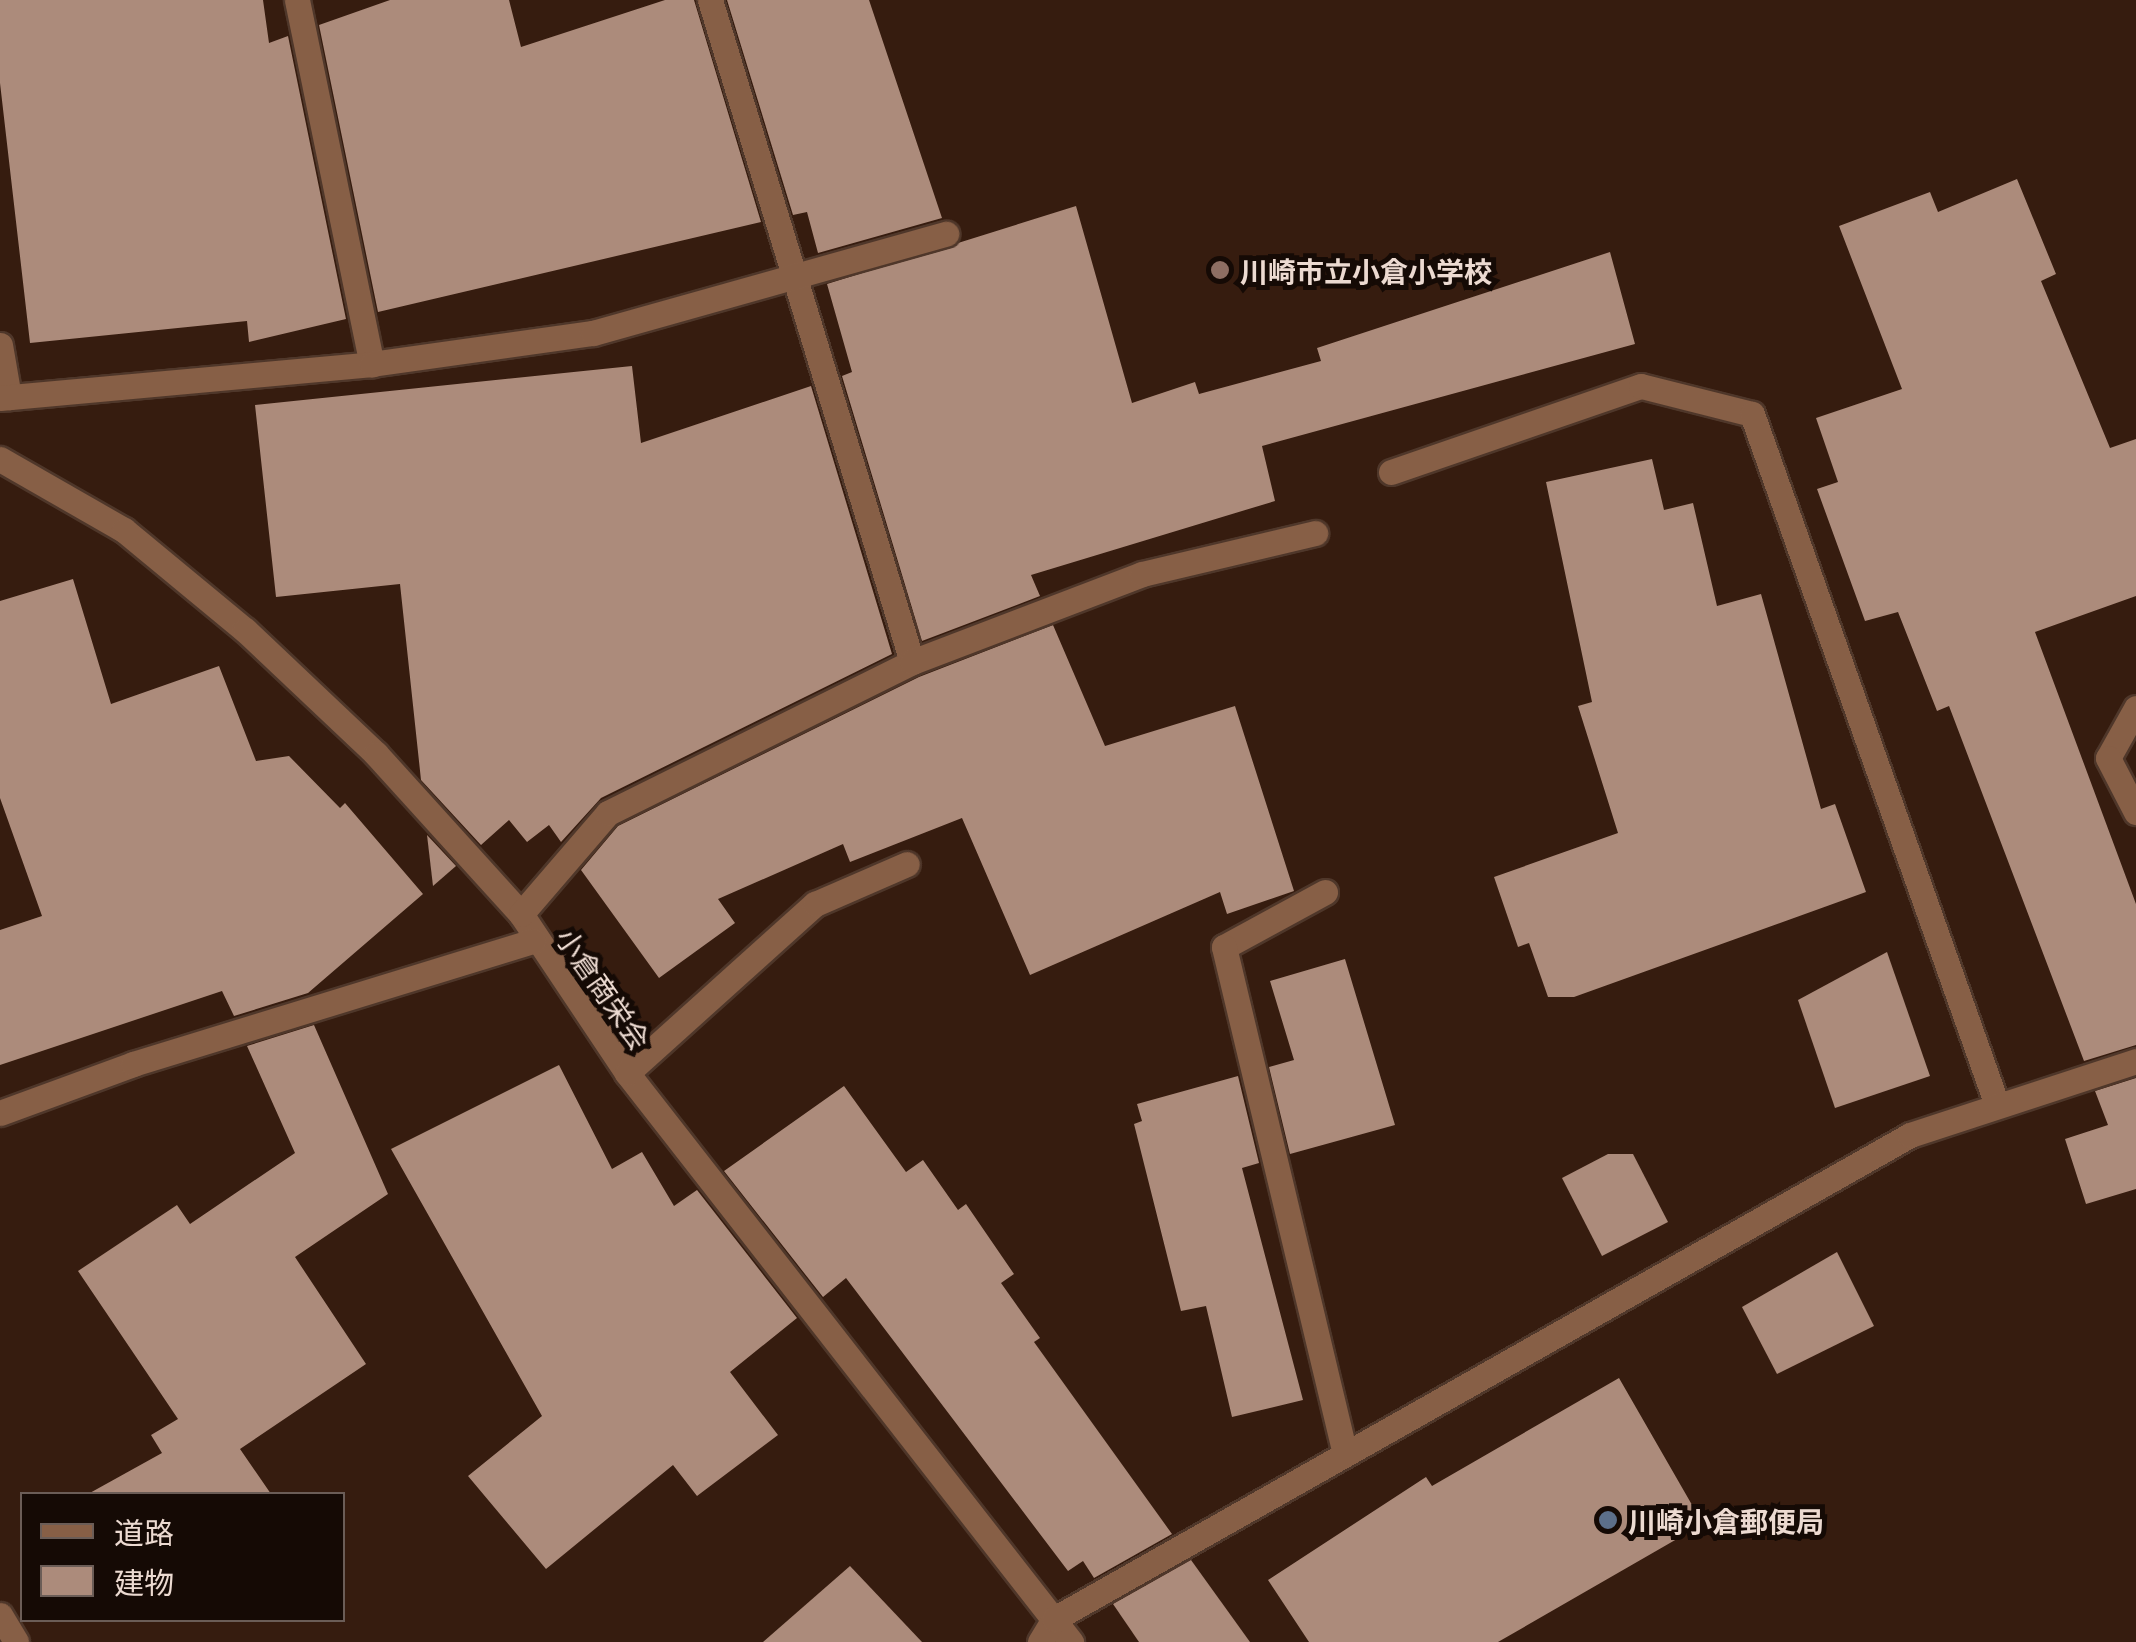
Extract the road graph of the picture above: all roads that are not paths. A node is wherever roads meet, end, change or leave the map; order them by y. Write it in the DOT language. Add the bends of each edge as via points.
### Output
graph roads {
  1 [pos="297,0"];
  2 [pos="710,0"];
  3 [pos="946,234"];
  4 [pos="796,277"];
  5 [pos="0,345"];
  6 [pos="372,364"];
  7 [pos="4,397"];
  8 [pos="0,460"];
  9 [pos="1391,472"];
  10 [pos="1316,534"];
  11 [pos="912,662"];
  12 [pos="2136,708"];
  13 [pos="2136,812"];
  14 [pos="907,864"];
  15 [pos="1326,892"];
  16 [pos="521,914"];
  17 [pos="534,941"];
  18 [pos="2136,1062"];
  19 [pos="627,1073"];
  20 [pos="1997,1105"];
  21 [pos="0,1113"];
  22 [pos="1345,1454"];
  23 [pos="0,1615"];
  24 [pos="1054,1619"];
  25 [pos="16,1642"];
  26 [pos="1040,1642"];
  27 [pos="1072,1642"];
  1 -- 6 [label="street"];
  2 -- 4 [label="street"];
  3 -- 4 [label="street"];
  4 -- 6 [label="street" via="593,333"];
  4 -- 11 [label="street"];
  5 -- 7 [label="street"];
  6 -- 7 [label="street"];
  8 -- 16 [label="street, 小倉商栄会" via="124,530 246,630 376,754"];
  9 -- 20 [label="street" via="1641,386 1752,414"];
  10 -- 11 [label="street" via="1142,574"];
  11 -- 16 [label="street" via="608,813"];
  12 -- 13 [label="street" via="2108,758"];
  14 -- 19 [label="street" via="815,904"];
  15 -- 22 [label="street" via="1224,948"];
  16 -- 17 [label="street, 小倉商栄会"];
  17 -- 19 [label="street, 小倉商栄会"];
  17 -- 21 [label="street" via="132,1064"];
  18 -- 20 [label="street"];
  19 -- 24 [label="street, 小倉商栄会"];
  20 -- 22 [label="street" via="1910,1134"];
  22 -- 24 [label="street"];
  23 -- 25 [label="street"];
  24 -- 26 [label="street"];
  24 -- 27 [label="street, 小倉商栄会"];
}
